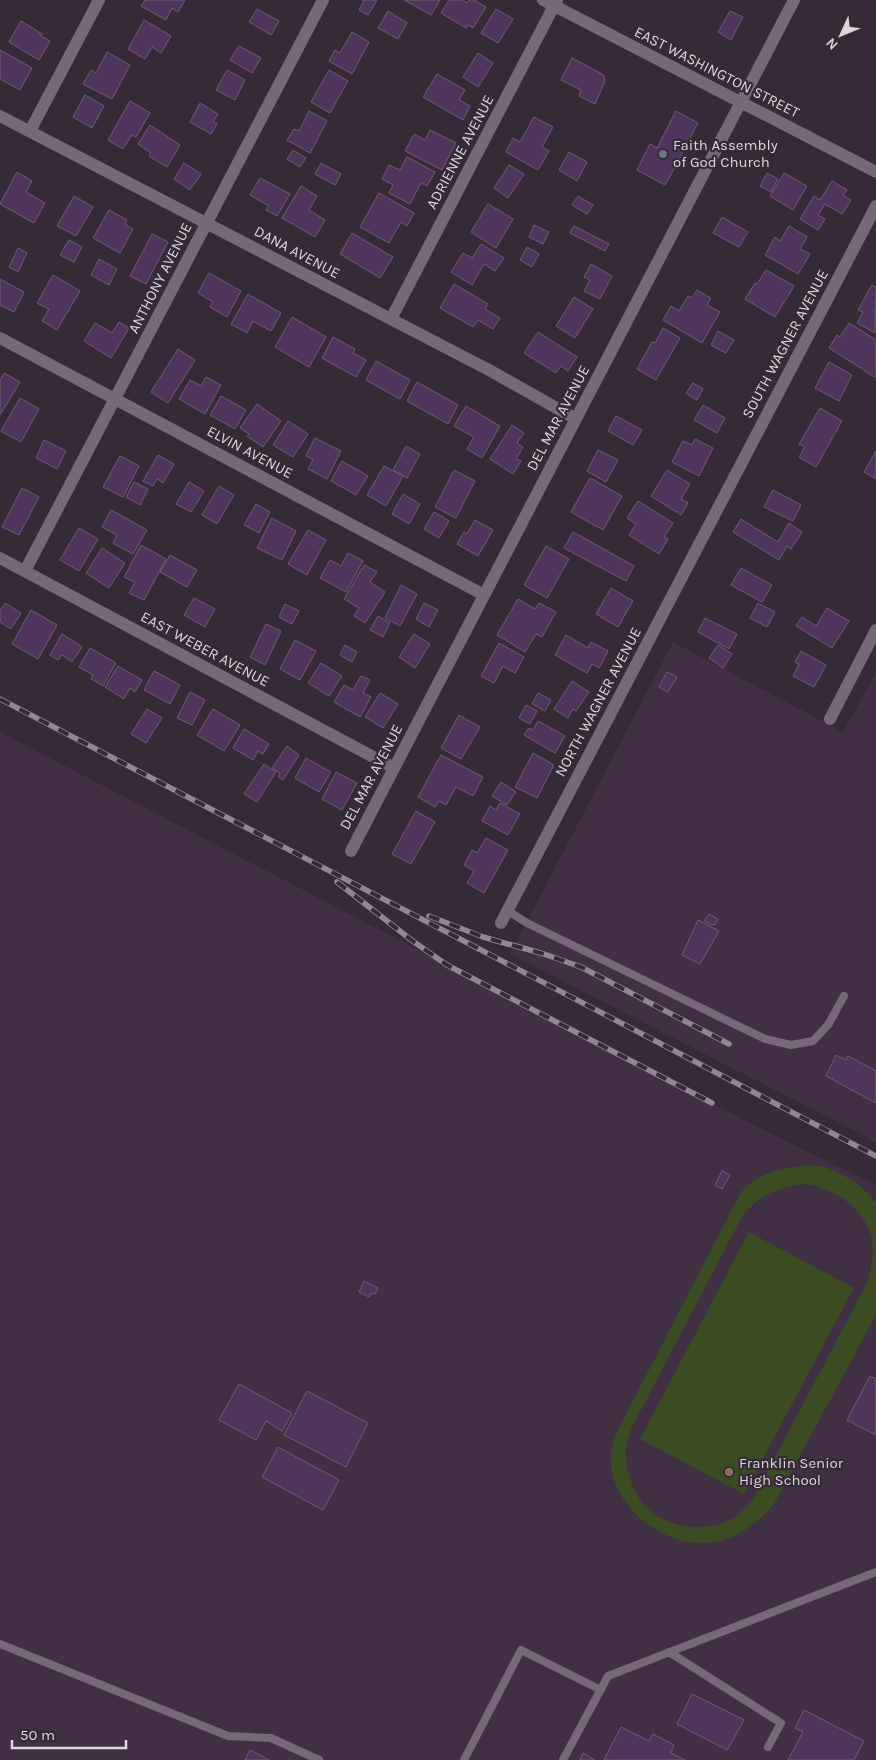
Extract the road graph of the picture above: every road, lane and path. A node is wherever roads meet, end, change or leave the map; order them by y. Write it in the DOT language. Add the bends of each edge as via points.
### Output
graph roads {
  1 [pos="99,0"];
  2 [pos="323,0"];
  3 [pos="794,0"];
  4 [pos="552,2"];
  5 [pos="741,102"];
  6 [pos="0,116"];
  7 [pos="30,131"];
  8 [pos="876,172"];
  9 [pos="876,206"];
  10 [pos="206,224"];
  11 [pos="390,319"];
  12 [pos="0,338"];
  13 [pos="115,400"];
  14 [pos="576,419"];
  15 [pos="724,496"];
  16 [pos="0,558"];
  17 [pos="25,571"];
  18 [pos="484,596"];
  19 [pos="876,630"];
  20 [pos="830,719"];
  21 [pos="394,768"];
  22 [pos="351,851"];
  23 [pos="508,910"];
  24 [pos="501,923"];
  25 [pos="844,996"];
  26 [pos="876,1572"];
  27 [pos="0,1644"];
  28 [pos="669,1652"];
  29 [pos="601,1690"];
  30 [pos="768,1747"];
  31 [pos="318,1760"];
  32 [pos="464,1760"];
  33 [pos="563,1760"];
  1 -- 7 [label="street"];
  2 -- 10 [label="street, ANTHONY AVENUE"];
  3 -- 5 [label="street, DEL MAR AVENUE"];
  4 -- 5 [label="street, EAST WASHINGTON STREET"];
  4 -- 11 [label="street, ADRIENNE AVENUE"];
  5 -- 8 [label="street, EAST WASHINGTON STREET"];
  5 -- 14 [label="street, DEL MAR AVENUE"];
  6 -- 7 [label="street, DANA AVENUE"];
  7 -- 10 [label="street, DANA AVENUE"];
  9 -- 15 [label="street, SOUTH WAGNER AVENUE"];
  10 -- 11 [label="street, DANA AVENUE"];
  10 -- 13 [label="street, ANTHONY AVENUE"];
  11 -- 14 [label="street, DANA AVENUE"];
  12 -- 13 [label="street, ELVIN AVENUE"];
  13 -- 17 [label="street, ANTHONY AVENUE"];
  13 -- 18 [label="street, ELVIN AVENUE"];
  14 -- 18 [label="street, DEL MAR AVENUE"];
  15 -- 23 [label="street, NORTH WAGNER AVENUE"];
  16 -- 17 [label="street, EAST WEBER AVENUE"];
  17 -- 21 [label="street, EAST WEBER AVENUE"];
  18 -- 21 [label="street, DEL MAR AVENUE"];
  19 -- 20 [label="street"];
  21 -- 22 [label="street, DEL MAR AVENUE"];
  23 -- 24 [label="street, NORTH WAGNER AVENUE"];
  23 -- 25 [label="lane" via="527,923 765,1039 791,1045 813,1041 828,1026"];
  26 -- 28 [label="lane"];
  27 -- 31 [label="lane" via="228,1736 271,1738"];
  28 -- 29 [label="lane" via="608,1676"];
  28 -- 30 [label="lane" via="781,1723"];
  29 -- 32 [label="lane" via="521,1650"];
  29 -- 33 [label="lane"];
}
